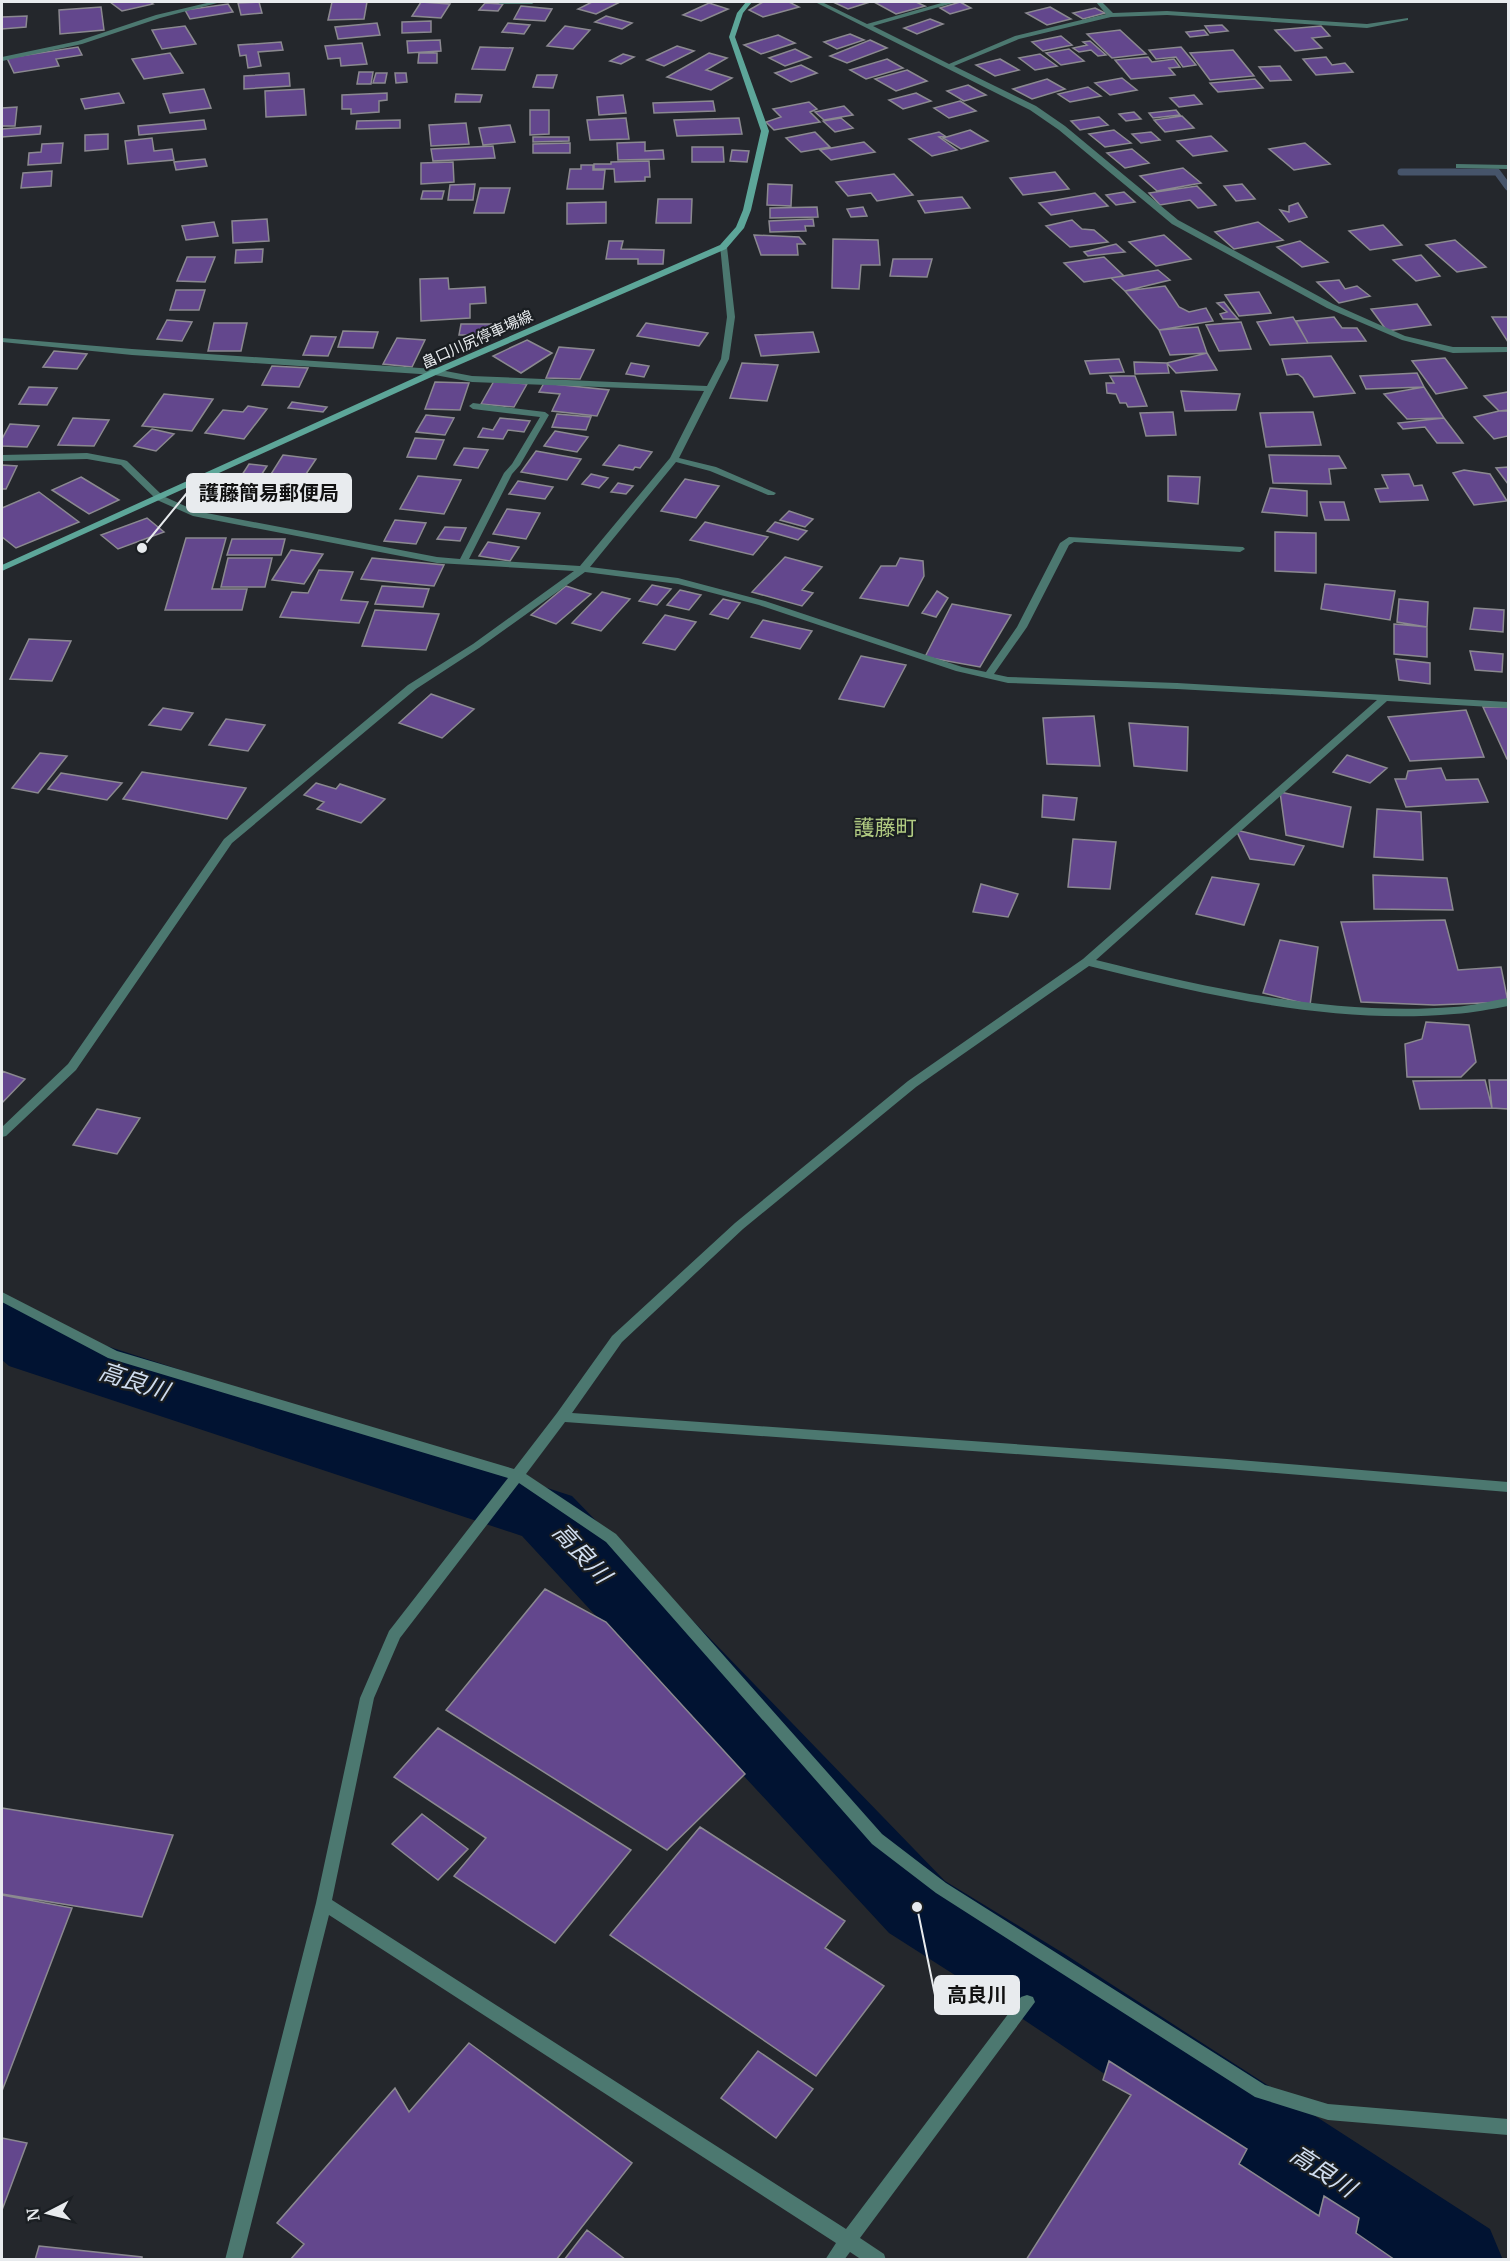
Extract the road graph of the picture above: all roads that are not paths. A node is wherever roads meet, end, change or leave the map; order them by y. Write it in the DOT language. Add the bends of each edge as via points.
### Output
graph roads {
  1 [pos="218,2"];
  2 [pos="500,2"];
  3 [pos="531,2"];
  4 [pos="749,2"];
  5 [pos="818,2"];
  6 [pos="951,2"];
  7 [pos="1099,2"];
  8 [pos="1111,15"];
  9 [pos="1406,19"];
  10 [pos="867,26"];
  11 [pos="2,59"];
  12 [pos="949,66"];
  13 [pos="1459,165"];
  14 [pos="1509,167"];
  15 [pos="723,247"];
  16 [pos="2,340"];
  17 [pos="1504,350"];
  18 [pos="1509,357"];
  19 [pos="435,372"];
  20 [pos="709,388"];
  21 [pos="473,406"];
  22 [pos="2,458"];
  23 [pos="674,459"];
  24 [pos="771,493"];
  25 [pos="160,498"];
  26 [pos="1240,549"];
  27 [pos="462,562"];
  28 [pos="2,568"];
  29 [pos="583,569"];
  30 [pos="988,676"];
  31 [pos="1383,700"];
  32 [pos="1509,705"];
  33 [pos="1087,962"];
  34 [pos="1509,1002"];
  35 [pos="2,1133"];
  36 [pos="2,1298"];
  37 [pos="562,1417"];
  38 [pos="517,1475"];
  39 [pos="1509,1487"];
  40 [pos="324,1903"];
  41 [pos="1027,2002"];
  42 [pos="1509,2127"];
  43 [pos="848,2239"];
  44 [pos="233,2259"];
  45 [pos="833,2259"];
  46 [pos="878,2259"];
  1 -- 11 [label="street" via="158,16 80,43"];
  2 -- 3 [label="street"];
  4 -- 15 [label="main road, 畠口川尻停車場線" via="740,13 732,37 765,131 747,210 740,228"];
  5 -- 10 [label="street"];
  6 -- 10 [label="street"];
  7 -- 8 [label="street"];
  8 -- 9 [label="street" via="1167,13 1367,26"];
  8 -- 12 [label="street" via="1017,37"];
  10 -- 12 [label="street"];
  12 -- 17 [label="street" via="1033,108 1062,128 1175,222 1330,306 1402,338 1453,350"];
  13 -- 14 [label="street"];
  15 -- 19 [label="main road, 畠口川尻停車場線"];
  15 -- 20 [label="street" via="731,317 725,359"];
  16 -- 19 [label="street"];
  17 -- 18 [label="street"];
  19 -- 20 [label="street" via="472,379"];
  19 -- 25 [label="main road, 畠口川尻停車場線"];
  20 -- 23 [label="street"];
  21 -- 27 [label="street" via="545,415 508,472"];
  22 -- 25 [label="street" via="87,456 124,463"];
  23 -- 24 [label="street" via="713,469"];
  23 -- 29 [label="street"];
  25 -- 27 [label="street" via="193,513"];
  25 -- 28 [label="main road, 畠口川尻停車場線"];
  26 -- 30 [label="street" via="1072,538 1065,543 1022,627"];
  27 -- 29 [label="street"];
  29 -- 30 [label="street" via="678,581 762,603"];
  29 -- 35 [label="street" via="412,687 228,841 72,1067"];
  30 -- 31 [label="street"];
  31 -- 32 [label="street"];
  31 -- 33 [label="street"];
  33 -- 34 [label="street" via="1170,983 1349,1010 1451,1011"];
  33 -- 37 [label="street" via="912,1084 739,1226 617,1339"];
  36 -- 38 [label="street" via="113,1355"];
  37 -- 38 [label="street"];
  37 -- 39 [label="street"];
  38 -- 40 [label="street" via="394,1635 367,1698"];
  38 -- 42 [label="street" via="611,1538 877,1839 941,1888 1261,2091 1328,2112"];
  40 -- 43 [label="street"];
  40 -- 44 [label="street"];
  41 -- 43 [label="street"];
  43 -- 45 [label="street"];
  43 -- 46 [label="street"];
}
